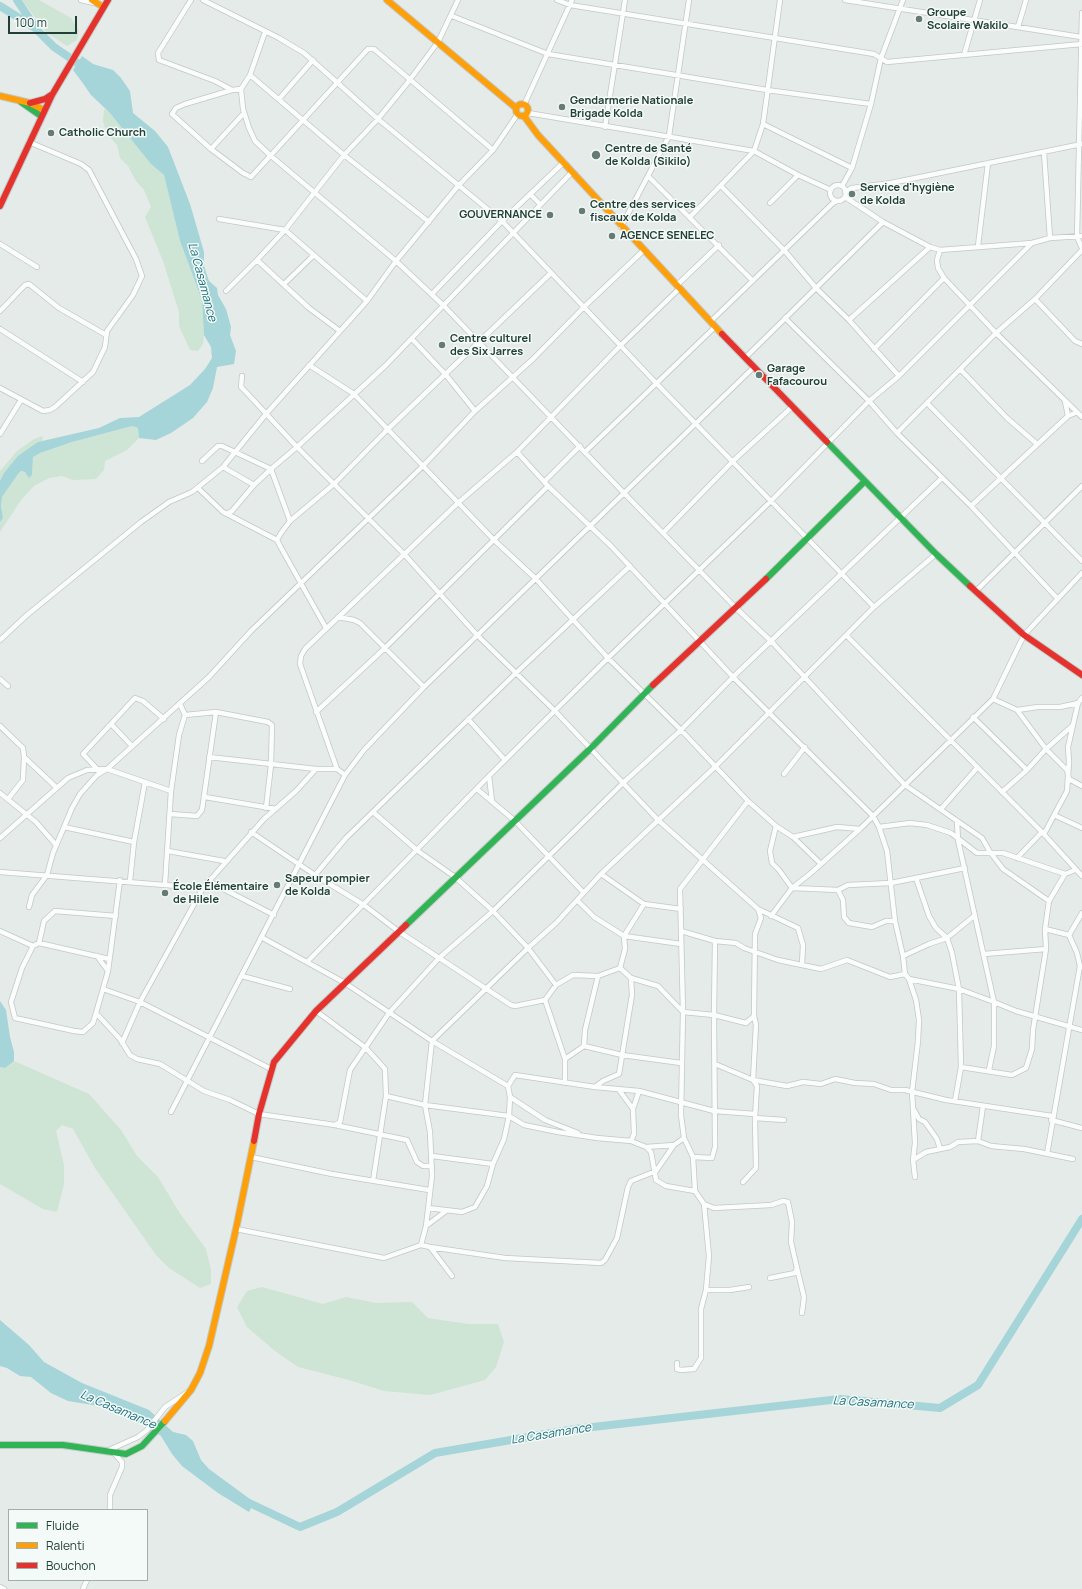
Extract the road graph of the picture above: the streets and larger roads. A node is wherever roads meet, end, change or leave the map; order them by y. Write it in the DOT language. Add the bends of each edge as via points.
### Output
graph roads {
  1 [pos="81,0"];
  2 [pos="108,0"];
  3 [pos="191,0"];
  4 [pos="202,0"];
  5 [pos="388,0"];
  6 [pos="458,0"];
  7 [pos="557,0"];
  8 [pos="572,0"];
  9 [pos="625,0"];
  10 [pos="689,0"];
  11 [pos="780,0"];
  12 [pos="845,0"];
  13 [pos="903,0"];
  14 [pos="980,0"];
  15 [pos="1026,0"];
  16 [pos="93,1"];
  17 [pos="570,5"];
  18 [pos="103,7"];
  19 [pos="901,9"];
  20 [pos="1082,13"];
  21 [pos="623,14"];
  22 [pos="452,16"];
  23 [pos="974,22"];
  24 [pos="686,23"];
  25 [pos="1018,27"];
  26 [pos="265,32"];
  27 [pos="1081,37"];
  28 [pos="774,38"];
  29 [pos="438,42"];
  30 [pos="1081,44"];
  31 [pos="548,54"];
  32 [pos="964,55"];
  33 [pos="881,58"];
  34 [pos="313,60"];
  35 [pos="615,65"];
  36 [pos="250,75"];
  37 [pos="677,75"];
  38 [pos="409,80"];
  39 [pos="337,82"];
  40 [pos="240,89"];
  41 [pos="232,90"];
  42 [pos="767,90"];
  43 [pos="52,95"];
  44 [pos="0,96"];
  45 [pos="279,99"];
  46 [pos="20,102"];
  47 [pos="30,103"];
  48 [pos="871,104"];
  49 [pos="524,105"];
  50 [pos="516,108"];
  51 [pos="42,113"];
  52 [pos="244,113"];
  53 [pos="526,114"];
  54 [pos="517,115"];
  55 [pos="302,119"];
  56 [pos="378,119"];
  57 [pos="763,124"];
  58 [pos="605,127"];
  59 [pos="668,136"];
  60 [pos="29,142"];
  61 [pos="1080,145"];
  62 [pos="211,148"];
  63 [pos="493,150"];
  64 [pos="754,151"];
  65 [pos="1044,153"];
  66 [pos="344,155"];
  67 [pos="271,156"];
  68 [pos="564,162"];
  69 [pos="988,163"];
  70 [pos="852,168"];
  71 [pos="572,172"];
  72 [pos="798,175"];
  73 [pos="649,176"];
  74 [pos="458,186"];
  75 [pos="721,186"];
  76 [pos="842,186"];
  77 [pos="831,190"];
  78 [pos="315,192"];
  79 [pos="530,194"];
  80 [pos="845,194"];
  81 [pos="837,201"];
  82 [pos="770,203"];
  83 [pos="540,204"];
  84 [pos="0,206"];
  85 [pos="690,217"];
  86 [pos="219,219"];
  87 [pos="502,221"];
  88 [pos="429,222"];
  89 [pos="883,222"];
  90 [pos="621,227"];
  91 [pos="285,230"];
  92 [pos="513,233"];
  93 [pos="1080,236"];
  94 [pos="1050,238"];
  95 [pos="1032,243"];
  96 [pos="0,244"];
  97 [pos="719,245"];
  98 [pos="978,246"];
  99 [pos="930,247"];
  100 [pos="1082,249"];
  101 [pos="644,250"];
  102 [pos="784,250"];
  103 [pos="940,250"];
  104 [pos="314,255"];
  105 [pos="257,260"];
  106 [pos="396,261"];
  107 [pos="37,267"];
  108 [pos="551,273"];
  109 [pos="944,278"];
  110 [pos="753,281"];
  111 [pos="284,284"];
  112 [pos="678,286"];
  113 [pos="816,288"];
  114 [pos="226,291"];
  115 [pos="432,294"];
  116 [pos="1036,299"];
  117 [pos="366,301"];
  118 [pos="970,304"];
  119 [pos="444,306"];
  120 [pos="584,307"];
  121 [pos="0,311"];
  122 [pos="785,318"];
  123 [pos="849,320"];
  124 [pos="710,322"];
  125 [pos="715,327"];
  126 [pos="0,329"];
  127 [pos="340,331"];
  128 [pos="996,333"];
  129 [pos="106,335"];
  130 [pos="412,339"];
  131 [pos="479,342"];
  132 [pos="621,344"];
  133 [pos="1082,344"];
  134 [pos="874,349"];
  135 [pos="746,357"];
  136 [pos="309,365"];
  137 [pos="754,367"];
  138 [pos="961,370"];
  139 [pos="446,375"];
  140 [pos="242,376"];
  141 [pos="899,376"];
  142 [pos="513,377"];
  143 [pos="83,382"];
  144 [pos="656,384"];
  145 [pos="0,388"];
  146 [pos="354,394"];
  147 [pos="21,400"];
  148 [pos="1065,400"];
  149 [pos="869,401"];
  150 [pos="928,404"];
  151 [pos="793,406"];
  152 [pos="475,411"];
  153 [pos="1075,413"];
  154 [pos="266,414"];
  155 [pos="551,416"];
  156 [pos="1068,416"];
  157 [pos="1082,417"];
  158 [pos="696,423"];
  159 [pos="388,429"];
  160 [pos="897,433"];
  161 [pos="0,434"];
  162 [pos="827,443"];
  163 [pos="1037,444"];
  164 [pos="580,446"];
  165 [pos="297,447"];
  166 [pos="236,451"];
  167 [pos="517,452"];
  168 [pos="585,452"];
  169 [pos="733,461"];
  170 [pos="202,462"];
  171 [pos="423,466"];
  172 [pos="223,467"];
  173 [pos="271,469"];
  174 [pos="942,478"];
  175 [pos="1001,478"];
  176 [pos="865,481"];
  177 [pos="334,484"];
  178 [pos="547,484"];
  179 [pos="254,485"];
  180 [pos="198,488"];
  181 [pos="1081,490"];
  182 [pos="623,492"];
  183 [pos="771,501"];
  184 [pos="459,502"];
  185 [pos="971,506"];
  186 [pos="227,514"];
  187 [pos="901,516"];
  188 [pos="369,518"];
  189 [pos="290,521"];
  190 [pos="1045,523"];
  191 [pos="589,526"];
  192 [pos="664,532"];
  193 [pos="806,538"];
  194 [pos="277,540"];
  195 [pos="494,540"];
  196 [pos="1015,552"];
  197 [pos="404,554"];
  198 [pos="936,554"];
  199 [pos="1082,562"];
  200 [pos="630,566"];
  201 [pos="700,569"];
  202 [pos="842,573"];
  203 [pos="1082,573"];
  204 [pos="535,578"];
  205 [pos="302,584"];
  206 [pos="976,591"];
  207 [pos="440,594"];
  208 [pos="1057,598"];
  209 [pos="664,604"];
  210 [pos="874,607"];
  211 [pos="736,608"];
  212 [pos="338,617"];
  213 [pos="573,618"];
  214 [pos="326,628"];
  215 [pos="478,635"];
  216 [pos="1024,635"];
  217 [pos="847,636"];
  218 [pos="0,640"];
  219 [pos="699,641"];
  220 [pos="771,641"];
  221 [pos="385,648"];
  222 [pos="608,658"];
  223 [pos="516,673"];
  224 [pos="1082,675"];
  225 [pos="733,677"];
  226 [pos="805,678"];
  227 [pos="0,679"];
  228 [pos="8,686"];
  229 [pos="424,687"];
  230 [pos="645,694"];
  231 [pos="993,699"];
  232 [pos="1080,701"];
  233 [pos="180,704"];
  234 [pos="1017,710"];
  235 [pos="555,711"];
  236 [pos="216,712"];
  237 [pos="316,712"];
  238 [pos="770,712"];
  239 [pos="185,715"];
  240 [pos="973,717"];
  241 [pos="164,719"];
  242 [pos="468,719"];
  243 [pos="112,725"];
  244 [pos="0,726"];
  245 [pos="1072,726"];
  246 [pos="681,730"];
  247 [pos="950,740"];
  248 [pos="132,746"];
  249 [pos="805,747"];
  250 [pos="590,749"];
  251 [pos="1046,749"];
  252 [pos="24,757"];
  253 [pos="210,757"];
  254 [pos="505,760"];
  255 [pos="271,765"];
  256 [pos="716,766"];
  257 [pos="977,768"];
  258 [pos="107,769"];
  259 [pos="316,769"];
  260 [pos="336,769"];
  261 [pos="1027,770"];
  262 [pos="99,771"];
  263 [pos="784,774"];
  264 [pos="346,775"];
  265 [pos="489,776"];
  266 [pos="1069,779"];
  267 [pos="145,782"];
  268 [pos="623,783"];
  269 [pos="905,785"];
  270 [pos="1082,786"];
  271 [pos="57,788"];
  272 [pos="477,789"];
  273 [pos="171,790"];
  274 [pos="1002,792"];
  275 [pos="0,793"];
  276 [pos="205,797"];
  277 [pos="8,799"];
  278 [pos="492,801"];
  279 [pos="748,801"];
  280 [pos="266,808"];
  281 [pos="276,809"];
  282 [pos="941,809"];
  283 [pos="373,812"];
  284 [pos="170,814"];
  285 [pos="26,815"];
  286 [pos="1054,815"];
  287 [pos="873,816"];
  288 [pos="515,820"];
  289 [pos="658,820"];
  290 [pos="957,822"];
  291 [pos="776,826"];
  292 [pos="64,827"];
  293 [pos="879,827"];
  294 [pos="1082,828"];
  295 [pos="860,829"];
  296 [pos="251,832"];
  297 [pos="1043,833"];
  298 [pos="793,837"];
  299 [pos="0,838"];
  300 [pos="958,840"];
  301 [pos="134,842"];
  302 [pos="56,845"];
  303 [pos="168,851"];
  304 [pos="418,851"];
  305 [pos="990,852"];
  306 [pos="550,856"];
  307 [pos="1017,858"];
  308 [pos="224,861"];
  309 [pos="702,861"];
  310 [pos="299,864"];
  311 [pos="822,864"];
  312 [pos="965,868"];
  313 [pos="1075,870"];
  314 [pos="0,872"];
  315 [pos="601,874"];
  316 [pos="1065,874"];
  317 [pos="47,875"];
  318 [pos="315,875"];
  319 [pos="1082,876"];
  320 [pos="455,877"];
  321 [pos="916,878"];
  322 [pos="120,880"];
  323 [pos="130,881"];
  324 [pos="208,881"];
  325 [pos="165,884"];
  326 [pos="891,884"];
  327 [pos="203,888"];
  328 [pos="792,888"];
  329 [pos="838,890"];
  330 [pos="583,892"];
  331 [pos="578,901"];
  332 [pos="1049,901"];
  333 [pos="644,904"];
  334 [pos="364,905"];
  335 [pos="29,907"];
  336 [pos="681,909"];
  337 [pos="758,909"];
  338 [pos="493,911"];
  339 [pos="1082,913"];
  340 [pos="274,915"];
  341 [pos="116,916"];
  342 [pos="772,916"];
  343 [pos="974,916"];
  344 [pos="896,921"];
  345 [pos="1045,929"];
  346 [pos="0,931"];
  347 [pos="398,931"];
  348 [pos="681,931"];
  349 [pos="624,936"];
  350 [pos="1069,936"];
  351 [pos="261,937"];
  352 [pos="947,938"];
  353 [pos="715,940"];
  354 [pos="39,943"];
  355 [pos="681,944"];
  356 [pos="33,946"];
  357 [pos="528,948"];
  358 [pos="1046,949"];
  359 [pos="754,952"];
  360 [pos="984,954"];
  361 [pos="97,956"];
  362 [pos="903,956"];
  363 [pos="439,958"];
  364 [pos="109,959"];
  365 [pos="308,962"];
  366 [pos="802,965"];
  367 [pos="1081,967"];
  368 [pos="620,968"];
  369 [pos="108,970"];
  370 [pos="905,974"];
  371 [pos="242,976"];
  372 [pos="598,976"];
  373 [pos="632,978"];
  374 [pos="909,979"];
  375 [pos="345,983"];
  376 [pos="556,985"];
  377 [pos="103,989"];
  378 [pos="290,989"];
  379 [pos="485,989"];
  380 [pos="959,989"];
  381 [pos="971,995"];
  382 [pos="545,1000"];
  383 [pos="959,1000"];
  384 [pos="140,1002"];
  385 [pos="994,1002"];
  386 [pos="316,1011"];
  387 [pos="683,1012"];
  388 [pos="96,1013"];
  389 [pos="389,1013"];
  390 [pos="714,1015"];
  391 [pos="754,1016"];
  392 [pos="1035,1016"];
  393 [pos="1069,1025"];
  394 [pos="1082,1030"];
  395 [pos="209,1038"];
  396 [pos="432,1041"];
  397 [pos="122,1043"];
  398 [pos="584,1046"];
  399 [pos="366,1048"];
  400 [pos="622,1055"];
  401 [pos="565,1059"];
  402 [pos="682,1063"];
  403 [pos="715,1064"];
  404 [pos="961,1067"];
  405 [pos="271,1069"];
  406 [pos="989,1070"];
  407 [pos="188,1080"];
  408 [pos="753,1080"];
  409 [pos="565,1083"];
  410 [pos="508,1086"];
  411 [pos="595,1087"];
  412 [pos="619,1090"];
  413 [pos="639,1091"];
  414 [pos="912,1092"];
  415 [pos="386,1096"];
  416 [pos="510,1097"];
  417 [pos="680,1101"];
  418 [pos="955,1101"];
  419 [pos="425,1105"];
  420 [pos="983,1106"];
  421 [pos="913,1108"];
  422 [pos="633,1109"];
  423 [pos="714,1110"];
  424 [pos="171,1112"];
  425 [pos="259,1114"];
  426 [pos="509,1116"];
  427 [pos="755,1116"];
  428 [pos="1052,1118"];
  429 [pos="784,1120"];
  430 [pos="335,1125"];
  431 [pos="1082,1128"];
  432 [pos="380,1134"];
  433 [pos="585,1136"];
  434 [pos="684,1138"];
  435 [pos="631,1140"];
  436 [pos="978,1141"];
  437 [pos="674,1145"];
  438 [pos="646,1147"];
  439 [pos="940,1149"];
  440 [pos="1047,1154"];
  441 [pos="432,1156"];
  442 [pos="251,1157"];
  443 [pos="693,1157"];
  444 [pos="1073,1159"];
  445 [pos="913,1160"];
  446 [pos="494,1164"];
  447 [pos="432,1166"];
  448 [pos="656,1171"];
  449 [pos="914,1177"];
  450 [pos="373,1181"];
  451 [pos="743,1182"];
  452 [pos="429,1190"];
  453 [pos="695,1191"];
  454 [pos="704,1204"];
  455 [pos="428,1208"];
  456 [pos="446,1212"];
  457 [pos="426,1226"];
  458 [pos="236,1229"];
  459 [pos="421,1245"];
  460 [pos="430,1247"];
  461 [pos="797,1268"];
  462 [pos="452,1276"];
  463 [pos="770,1278"];
  464 [pos="749,1287"];
  465 [pos="706,1290"];
  466 [pos="802,1313"];
  467 [pos="677,1364"];
  468 [pos="191,1390"];
  469 [pos="0,1445"];
  470 [pos="110,1451"];
  471 [pos="110,1509"];
  472 [pos="0,1587"];
  473 [pos="4,1589"];
  1 -- 16 [label="street"];
  2 -- 18 [label="street"];
  3 -- 41 [label="street" via="158,53 159,60"];
  4 -- 26 [label="street"];
  5 -- 29 [label="street"];
  6 -- 22 [label="street"];
  7 -- 17 [label="street"];
  8 -- 17 [label="street"];
  9 -- 21 [label="street"];
  10 -- 24 [label="street"];
  11 -- 28 [label="street"];
  12 -- 19 [label="street"];
  13 -- 19 [label="street"];
  14 -- 23 [label="street"];
  15 -- 25 [label="street"];
  16 -- 18 [label="street"];
  17 -- 21 [label="street"];
  17 -- 31 [label="street"];
  18 -- 43 [label="street"];
  19 -- 23 [label="street"];
  19 -- 33 [label="street"];
  20 -- 27 [label="street"];
  21 -- 24 [label="street"];
  21 -- 35 [label="street"];
  22 -- 29 [label="street"];
  22 -- 31 [label="street"];
  23 -- 25 [label="street"];
  23 -- 32 [label="street"];
  24 -- 28 [label="street"];
  24 -- 37 [label="street"];
  25 -- 27 [label="street"];
  26 -- 34 [label="street"];
  26 -- 36 [label="street"];
  27 -- 30 [label="street"];
  28 -- 33 [label="street" via="874,54"];
  28 -- 42 [label="street"];
  29 -- 38 [label="street"];
  29 -- 50 [label="street"];
  30 -- 32 [label="street"];
  30 -- 61 [label="street"];
  31 -- 35 [label="street"];
  31 -- 49 [label="street"];
  32 -- 33 [label="street" via="887,62"];
  33 -- 48 [label="street"];
  34 -- 39 [label="street"];
  34 -- 45 [label="street"];
  35 -- 37 [label="street"];
  35 -- 58 [label="street"];
  36 -- 40 [label="street"];
  36 -- 45 [label="street"];
  37 -- 42 [label="street"];
  37 -- 59 [label="street"];
  38 -- 39 [label="street" via="374,49 368,49"];
  38 -- 56 [label="street"];
  38 -- 63 [label="street"];
  39 -- 55 [label="street"];
  39 -- 56 [label="street"];
  40 -- 41 [label="street"];
  40 -- 52 [label="street"];
  41 -- 62 [label="street" via="185,104 176,108 172,114"];
  42 -- 48 [label="street"];
  42 -- 57 [label="street"];
  43 -- 47 [label="street"];
  43 -- 51 [label="street"];
  44 -- 46 [label="street"];
  45 -- 55 [label="street"];
  46 -- 47 [label="street"];
  46 -- 51 [label="street"];
  47 -- 51 [label="street"];
  48 -- 70 [label="street"];
  49 -- 50 [label="street"];
  49 -- 53 [label="street" via="527,108"];
  50 -- 54 [label="street"];
  51 -- 60 [label="street"];
  52 -- 62 [label="street"];
  52 -- 67 [label="street" via="255,141"];
  53 -- 54 [label="street"];
  53 -- 58 [label="street"];
  53 -- 68 [label="street" via="538,135"];
  54 -- 63 [label="street"];
  55 -- 66 [label="street"];
  55 -- 67 [label="street"];
  56 -- 66 [label="street"];
  56 -- 74 [label="street"];
  57 -- 64 [label="street"];
  57 -- 70 [label="street"];
  58 -- 59 [label="street"];
  59 -- 64 [label="street"];
  59 -- 73 [label="street"];
  60 -- 84 [label="street"];
  60 -- 129 [label="street" via="89,170 136,259 142,276 139,286"];
  61 -- 65 [label="street"];
  61 -- 93 [label="street"];
  62 -- 67 [label="street" via="243,173 251,176"];
  63 -- 74 [label="street"];
  64 -- 72 [label="street"];
  64 -- 75 [label="street"];
  65 -- 69 [label="street"];
  65 -- 94 [label="street"];
  66 -- 78 [label="street"];
  66 -- 88 [label="street"];
  67 -- 78 [label="street"];
  68 -- 71 [label="street"];
  68 -- 79 [label="street"];
  69 -- 80 [label="street" via="891,183 852,188"];
  69 -- 98 [label="street"];
  70 -- 76 [label="street"];
  71 -- 83 [label="street"];
  71 -- 90 [label="street"];
  72 -- 77 [label="street"];
  72 -- 82 [label="street"];
  73 -- 85 [label="street"];
  73 -- 90 [label="street"];
  74 -- 87 [label="street"];
  74 -- 88 [label="street"];
  75 -- 85 [label="street"];
  75 -- 102 [label="street"];
  76 -- 77 [label="street" via="834,186"];
  76 -- 80 [label="street"];
  77 -- 81 [label="street" via="831,197"];
  78 -- 91 [label="street"];
  78 -- 106 [label="street"];
  79 -- 83 [label="street"];
  79 -- 87 [label="street"];
  80 -- 81 [label="street"];
  80 -- 89 [label="street"];
  81 -- 102 [label="street"];
  83 -- 92 [label="street"];
  85 -- 97 [label="street"];
  86 -- 91 [label="street"];
  87 -- 92 [label="street"];
  87 -- 115 [label="street"];
  88 -- 106 [label="street"];
  89 -- 99 [label="street"];
  89 -- 113 [label="street"];
  90 -- 101 [label="street"];
  91 -- 104 [label="street"];
  91 -- 105 [label="street"];
  92 -- 108 [label="street"];
  92 -- 119 [label="street"];
  93 -- 94 [label="street"];
  93 -- 100 [label="street"];
  94 -- 95 [label="street"];
  95 -- 98 [label="street"];
  95 -- 118 [label="street"];
  96 -- 107 [label="street"];
  97 -- 110 [label="street"];
  97 -- 112 [label="street"];
  98 -- 103 [label="street"];
  99 -- 103 [label="street"];
  99 -- 123 [label="street"];
  100 -- 116 [label="street"];
  101 -- 112 [label="street"];
  101 -- 120 [label="street"];
  102 -- 110 [label="street"];
  102 -- 113 [label="street"];
  103 -- 109 [label="street" via="938,268"];
  104 -- 111 [label="street"];
  104 -- 117 [label="street"];
  105 -- 111 [label="street"];
  105 -- 114 [label="street"];
  106 -- 115 [label="street"];
  106 -- 117 [label="street"];
  108 -- 120 [label="street"];
  108 -- 131 [label="street"];
  109 -- 118 [label="street"];
  109 -- 134 [label="street"];
  110 -- 124 [label="street"];
  111 -- 127 [label="street" via="309,308"];
  112 -- 124 [label="street"];
  112 -- 132 [label="street"];
  113 -- 122 [label="street"];
  113 -- 123 [label="street"];
  115 -- 119 [label="street"];
  116 -- 128 [label="street"];
  116 -- 133 [label="street" via="1075,341"];
  117 -- 127 [label="street"];
  118 -- 128 [label="street"];
  118 -- 141 [label="street"];
  119 -- 130 [label="street"];
  119 -- 131 [label="street"];
  120 -- 132 [label="street"];
  120 -- 142 [label="street"];
  121 -- 129 [label="street" via="29,284 59,308"];
  122 -- 135 [label="street"];
  122 -- 149 [label="street"];
  123 -- 134 [label="street"];
  124 -- 125 [label="street"];
  125 -- 135 [label="street"];
  125 -- 144 [label="street"];
  126 -- 143 [label="street"];
  127 -- 136 [label="street"];
  128 -- 138 [label="street"];
  128 -- 148 [label="street"];
  129 -- 143 [label="street" via="105,347 93,372"];
  130 -- 139 [label="street"];
  130 -- 146 [label="street"];
  131 -- 139 [label="street"];
  131 -- 142 [label="street"];
  132 -- 144 [label="street"];
  132 -- 155 [label="street"];
  134 -- 141 [label="street"];
  135 -- 137 [label="street"];
  136 -- 146 [label="street"];
  136 -- 154 [label="street"];
  137 -- 151 [label="street"];
  137 -- 158 [label="street"];
  138 -- 150 [label="street"];
  138 -- 163 [label="street" via="1007,418"];
  139 -- 152 [label="street"];
  139 -- 159 [label="street"];
  140 -- 154 [label="street" via="241,387"];
  141 -- 149 [label="street"];
  142 -- 152 [label="street"];
  142 -- 155 [label="street"];
  143 -- 147 [label="street" via="50,410 43,411"];
  144 -- 158 [label="street"];
  144 -- 168 [label="street"];
  145 -- 147 [label="street"];
  146 -- 159 [label="street"];
  146 -- 165 [label="street"];
  147 -- 161 [label="street"];
  148 -- 153 [label="street"];
  148 -- 156 [label="street"];
  149 -- 160 [label="street"];
  149 -- 162 [label="street"];
  150 -- 160 [label="street"];
  150 -- 175 [label="street"];
  151 -- 162 [label="street"];
  151 -- 169 [label="street"];
  152 -- 171 [label="street"];
  153 -- 156 [label="street"];
  153 -- 157 [label="street"];
  154 -- 165 [label="street"];
  154 -- 166 [label="street"];
  155 -- 164 [label="street"];
  155 -- 167 [label="street"];
  156 -- 163 [label="street"];
  158 -- 169 [label="street"];
  158 -- 182 [label="street"];
  159 -- 171 [label="street"];
  159 -- 177 [label="street"];
  160 -- 174 [label="street"];
  162 -- 176 [label="street"];
  162 -- 183 [label="street"];
  163 -- 175 [label="street"];
  164 -- 168 [label="street"];
  164 -- 178 [label="street"];
  165 -- 173 [label="street"];
  165 -- 177 [label="street"];
  166 -- 170 [label="street" via="218,446"];
  166 -- 172 [label="street"];
  166 -- 173 [label="street"];
  167 -- 178 [label="street"];
  167 -- 184 [label="street"];
  168 -- 182 [label="street"];
  169 -- 183 [label="street"];
  169 -- 192 [label="street"];
  171 -- 184 [label="street"];
  171 -- 188 [label="street"];
  172 -- 179 [label="street"];
  172 -- 180 [label="street"];
  173 -- 179 [label="street"];
  173 -- 189 [label="street"];
  174 -- 185 [label="street"];
  174 -- 187 [label="street"];
  175 -- 185 [label="street"];
  175 -- 190 [label="street"];
  176 -- 187 [label="street"];
  176 -- 193 [label="street"];
  177 -- 188 [label="street"];
  177 -- 189 [label="street"];
  178 -- 191 [label="street"];
  178 -- 195 [label="street"];
  179 -- 186 [label="street"];
  180 -- 186 [label="street"];
  180 -- 218 [label="street" via="169,502 141,522"];
  181 -- 190 [label="street"];
  182 -- 191 [label="street"];
  182 -- 192 [label="street"];
  183 -- 193 [label="street"];
  183 -- 201 [label="street"];
  184 -- 195 [label="street"];
  184 -- 197 [label="street"];
  185 -- 196 [label="street"];
  186 -- 194 [label="street"];
  187 -- 198 [label="street"];
  187 -- 202 [label="street"];
  188 -- 197 [label="street"];
  188 -- 205 [label="street"];
  189 -- 194 [label="street"];
  190 -- 196 [label="street"];
  190 -- 199 [label="street"];
  191 -- 200 [label="street"];
  191 -- 204 [label="street"];
  192 -- 201 [label="street"];
  193 -- 202 [label="street"];
  193 -- 211 [label="street"];
  194 -- 205 [label="street"];
  195 -- 204 [label="street"];
  195 -- 207 [label="street"];
  196 -- 206 [label="street"];
  196 -- 208 [label="street"];
  197 -- 207 [label="street"];
  197 -- 212 [label="street"];
  198 -- 206 [label="street"];
  198 -- 210 [label="street"];
  200 -- 209 [label="street"];
  200 -- 213 [label="street"];
  201 -- 209 [label="street"];
  201 -- 211 [label="street"];
  202 -- 210 [label="street"];
  202 -- 220 [label="street"];
  203 -- 208 [label="street"];
  204 -- 213 [label="street"];
  204 -- 215 [label="street"];
  205 -- 214 [label="street"];
  205 -- 233 [label="street" via="251,631"];
  206 -- 216 [label="street"];
  207 -- 215 [label="street"];
  207 -- 221 [label="street"];
  208 -- 216 [label="street"];
  209 -- 219 [label="street"];
  209 -- 222 [label="street"];
  210 -- 217 [label="street"];
  211 -- 219 [label="street"];
  211 -- 220 [label="street"];
  212 -- 214 [label="street"];
  212 -- 221 [label="street" via="360,622"];
  213 -- 222 [label="street"];
  213 -- 223 [label="street"];
  214 -- 237 [label="street" via="305,649 300,664"];
  215 -- 223 [label="street"];
  215 -- 229 [label="street"];
  216 -- 224 [label="street"];
  216 -- 231 [label="street"];
  217 -- 226 [label="street"];
  217 -- 247 [label="street"];
  219 -- 225 [label="street"];
  219 -- 230 [label="street"];
  220 -- 225 [label="street"];
  220 -- 226 [label="street"];
  221 -- 229 [label="street"];
  221 -- 237 [label="street"];
  222 -- 230 [label="street"];
  222 -- 235 [label="street"];
  223 -- 235 [label="street"];
  223 -- 242 [label="street"];
  225 -- 238 [label="street"];
  225 -- 246 [label="street"];
  226 -- 238 [label="street"];
  226 -- 269 [label="street"];
  227 -- 228 [label="street"];
  229 -- 264 [label="street" via="364,750"];
  230 -- 246 [label="street"];
  230 -- 250 [label="street"];
  231 -- 234 [label="street"];
  231 -- 240 [label="street"];
  232 -- 234 [label="street" via="1060,707"];
  232 -- 245 [label="street"];
  233 -- 239 [label="street"];
  233 -- 241 [label="street"];
  234 -- 251 [label="street"];
  235 -- 250 [label="street"];
  235 -- 254 [label="street"];
  236 -- 239 [label="street"];
  236 -- 253 [label="street"];
  236 -- 255 [label="street" via="268,722 272,725"];
  237 -- 260 [label="street"];
  238 -- 249 [label="street"];
  238 -- 256 [label="street"];
  239 -- 273 [label="street" via="179,735"];
  240 -- 247 [label="street"];
  240 -- 261 [label="street"];
  241 -- 243 [label="street" via="143,701 135,698"];
  241 -- 248 [label="street"];
  242 -- 254 [label="street"];
  242 -- 283 [label="street"];
  243 -- 248 [label="street"];
  243 -- 262 [label="street" via="83,754"];
  244 -- 252 [label="street" via="23,748"];
  245 -- 251 [label="street"];
  245 -- 266 [label="street" via="1068,747"];
  246 -- 256 [label="street"];
  246 -- 268 [label="street"];
  247 -- 257 [label="street"];
  247 -- 269 [label="street"];
  248 -- 258 [label="street"];
  249 -- 263 [label="street"];
  249 -- 287 [label="street"];
  250 -- 268 [label="street"];
  250 -- 288 [label="street"];
  251 -- 261 [label="street"];
  251 -- 266 [label="street" via="1067,770"];
  252 -- 271 [label="street"];
  252 -- 277 [label="street" via="22,780"];
  253 -- 255 [label="street"];
  253 -- 276 [label="street"];
  254 -- 265 [label="street"];
  255 -- 259 [label="street"];
  255 -- 280 [label="street"];
  256 -- 279 [label="street"];
  256 -- 289 [label="street"];
  257 -- 274 [label="street"];
  257 -- 282 [label="street"];
  258 -- 262 [label="street"];
  258 -- 267 [label="street"];
  258 -- 292 [label="street" via="97,775 80,794"];
  259 -- 260 [label="street"];
  259 -- 281 [label="street"];
  260 -- 264 [label="street"];
  261 -- 274 [label="street"];
  262 -- 271 [label="street" via="87,770 76,773"];
  264 -- 310 [label="street"];
  265 -- 272 [label="street"];
  265 -- 278 [label="street"];
  266 -- 270 [label="street"];
  266 -- 286 [label="street" via="1067,791"];
  267 -- 273 [label="street"];
  267 -- 301 [label="street"];
  268 -- 289 [label="street"];
  268 -- 306 [label="street"];
  269 -- 282 [label="street"];
  269 -- 287 [label="street"];
  271 -- 285 [label="street"];
  272 -- 278 [label="street"];
  272 -- 304 [label="street"];
  273 -- 284 [label="street"];
  274 -- 297 [label="street"];
  275 -- 277 [label="street"];
  276 -- 280 [label="street"];
  276 -- 284 [label="street" via="201,814 197,816"];
  277 -- 285 [label="street"];
  278 -- 288 [label="street"];
  279 -- 291 [label="street"];
  279 -- 309 [label="street"];
  280 -- 281 [label="street"];
  281 -- 296 [label="street"];
  282 -- 290 [label="street"];
  283 -- 304 [label="street"];
  283 -- 318 [label="street" via="346,838"];
  284 -- 303 [label="street"];
  285 -- 299 [label="street"];
  285 -- 302 [label="street" via="36,822"];
  286 -- 294 [label="street"];
  286 -- 297 [label="street"];
  287 -- 293 [label="street"];
  287 -- 295 [label="street"];
  288 -- 306 [label="street"];
  288 -- 320 [label="street"];
  289 -- 309 [label="street"];
  289 -- 315 [label="street"];
  290 -- 300 [label="street"];
  290 -- 305 [label="street" via="982,838"];
  291 -- 298 [label="street"];
  291 -- 328 [label="street" via="770,851 772,863"];
  292 -- 301 [label="street"];
  292 -- 302 [label="street"];
  293 -- 300 [label="street" via="910,823 927,825 951,833"];
  293 -- 326 [label="street" via="887,851"];
  295 -- 298 [label="street" via="837,826"];
  295 -- 311 [label="street"];
  296 -- 308 [label="street"];
  296 -- 310 [label="street"];
  297 -- 307 [label="street"];
  297 -- 313 [label="street"];
  298 -- 311 [label="street"];
  300 -- 305 [label="street" via="977,853"];
  300 -- 312 [label="street"];
  301 -- 323 [label="street"];
  302 -- 317 [label="street"];
  303 -- 308 [label="street"];
  303 -- 325 [label="street"];
  304 -- 320 [label="street"];
  304 -- 334 [label="street"];
  305 -- 307 [label="street" via="1003,852"];
  305 -- 332 [label="street" via="1003,869"];
  306 -- 330 [label="street"];
  306 -- 338 [label="street"];
  307 -- 316 [label="street"];
  308 -- 324 [label="street"];
  309 -- 336 [label="street" via="680,889"];
  309 -- 337 [label="street"];
  310 -- 318 [label="street"];
  310 -- 340 [label="street"];
  311 -- 328 [label="street"];
  312 -- 321 [label="street"];
  312 -- 343 [label="street"];
  313 -- 316 [label="street"];
  313 -- 319 [label="street"];
  314 -- 317 [label="street"];
  315 -- 330 [label="street"];
  315 -- 333 [label="street"];
  316 -- 332 [label="street"];
  317 -- 322 [label="street"];
  317 -- 335 [label="street" via="32,895"];
  318 -- 334 [label="street"];
  320 -- 338 [label="street"];
  320 -- 347 [label="street"];
  321 -- 326 [label="street"];
  321 -- 352 [label="street" via="929,916 936,928"];
  322 -- 323 [label="street"];
  322 -- 341 [label="street"];
  323 -- 325 [label="street"];
  324 -- 327 [label="street"];
  324 -- 340 [label="street"];
  325 -- 327 [label="street"];
  326 -- 329 [label="street" via="848,885"];
  326 -- 344 [label="street"];
  327 -- 384 [label="street"];
  328 -- 329 [label="street"];
  328 -- 342 [label="street"];
  329 -- 344 [label="street" via="843,900 844,917 849,923 872,927 886,921"];
  330 -- 331 [label="street"];
  331 -- 349 [label="street" via="594,917"];
  331 -- 357 [label="street"];
  332 -- 345 [label="street"];
  333 -- 336 [label="street"];
  333 -- 349 [label="street"];
  334 -- 347 [label="street"];
  334 -- 365 [label="street"];
  336 -- 348 [label="street"];
  337 -- 342 [label="street"];
  337 -- 359 [label="street" via="761,918 755,934"];
  338 -- 357 [label="street"];
  338 -- 363 [label="street"];
  339 -- 350 [label="street"];
  340 -- 351 [label="street"];
  341 -- 354 [label="street" via="55,911 44,921"];
  341 -- 364 [label="street"];
  342 -- 366 [label="street" via="798,928 802,944"];
  343 -- 352 [label="street"];
  343 -- 360 [label="street"];
  344 -- 362 [label="street"];
  345 -- 350 [label="street"];
  345 -- 358 [label="street"];
  346 -- 356 [label="street"];
  347 -- 363 [label="street"];
  347 -- 375 [label="street"];
  348 -- 353 [label="street"];
  348 -- 355 [label="street"];
  349 -- 355 [label="street"];
  349 -- 368 [label="street" via="625,949"];
  350 -- 367 [label="street"];
  351 -- 365 [label="street"];
  351 -- 371 [label="street"];
  352 -- 362 [label="street"];
  352 -- 380 [label="street"];
  353 -- 359 [label="street" via="736,943"];
  353 -- 390 [label="street"];
  354 -- 356 [label="street"];
  354 -- 361 [label="street"];
  355 -- 387 [label="street"];
  356 -- 388 [label="street" via="22,968 11,1002 15,1018 83,1032 94,1023"];
  357 -- 376 [label="street"];
  357 -- 379 [label="street"];
  358 -- 360 [label="street"];
  358 -- 392 [label="street"];
  359 -- 366 [label="street"];
  359 -- 391 [label="street"];
  360 -- 385 [label="street"];
  361 -- 364 [label="street"];
  361 -- 369 [label="street"];
  362 -- 370 [label="street"];
  363 -- 379 [label="street"];
  363 -- 389 [label="street"];
  364 -- 369 [label="street"];
  365 -- 375 [label="street"];
  366 -- 370 [label="street" via="821,969 847,960 890,978"];
  367 -- 393 [label="street"];
  368 -- 372 [label="street"];
  368 -- 373 [label="street"];
  369 -- 377 [label="street"];
  370 -- 374 [label="street"];
  371 -- 378 [label="street"];
  371 -- 395 [label="street"];
  372 -- 376 [label="street" via="573,975"];
  372 -- 398 [label="street" via="585,1030"];
  373 -- 387 [label="street" via="658,986"];
  373 -- 400 [label="street" via="632,995"];
  374 -- 380 [label="street"];
  374 -- 414 [label="street" via="919,1020"];
  375 -- 386 [label="street"];
  375 -- 389 [label="street"];
  376 -- 382 [label="street"];
  377 -- 384 [label="street"];
  377 -- 388 [label="street"];
  379 -- 382 [label="street" via="515,1006"];
  379 -- 396 [label="street"];
  380 -- 381 [label="street"];
  380 -- 383 [label="street"];
  381 -- 383 [label="street"];
  381 -- 385 [label="street"];
  382 -- 401 [label="street"];
  383 -- 404 [label="street"];
  384 -- 395 [label="street"];
  384 -- 397 [label="street"];
  385 -- 392 [label="street"];
  385 -- 406 [label="street" via="994,1046"];
  386 -- 399 [label="street"];
  386 -- 405 [label="street"];
  387 -- 390 [label="street"];
  387 -- 402 [label="street"];
  388 -- 397 [label="street"];
  389 -- 396 [label="street"];
  389 -- 399 [label="street"];
  390 -- 391 [label="street" via="746,1023"];
  390 -- 403 [label="street"];
  391 -- 408 [label="street" via="756,1025"];
  392 -- 393 [label="street"];
  392 -- 406 [label="street" via="1032,1049 1026,1068 1012,1075"];
  393 -- 394 [label="street"];
  393 -- 428 [label="street"];
  395 -- 405 [label="street"];
  395 -- 407 [label="street"];
  396 -- 410 [label="street"];
  396 -- 419 [label="street"];
  397 -- 407 [label="street" via="130,1055 137,1059 160,1064"];
  398 -- 400 [label="street"];
  398 -- 401 [label="street"];
  399 -- 415 [label="street" via="385,1069"];
  399 -- 430 [label="street" via="350,1070 340,1122"];
  400 -- 402 [label="street"];
  400 -- 411 [label="street" via="619,1074"];
  401 -- 409 [label="street"];
  402 -- 417 [label="street"];
  403 -- 408 [label="street"];
  403 -- 423 [label="street"];
  404 -- 406 [label="street"];
  404 -- 418 [label="street"];
  405 -- 425 [label="street"];
  407 -- 424 [label="street"];
  407 -- 425 [label="street" via="204,1091"];
  408 -- 414 [label="street" via="787,1086 803,1082 821,1084 835,1079"];
  408 -- 427 [label="street" via="757,1086"];
  409 -- 410 [label="street" via="515,1075"];
  409 -- 411 [label="street"];
  410 -- 416 [label="street"];
  411 -- 412 [label="street"];
  412 -- 413 [label="street"];
  412 -- 422 [label="street"];
  413 -- 417 [label="street"];
  413 -- 422 [label="street"];
  414 -- 418 [label="street"];
  414 -- 421 [label="street"];
  415 -- 419 [label="street"];
  415 -- 432 [label="street"];
  416 -- 426 [label="street"];
  416 -- 433 [label="street" via="545,1120"];
  417 -- 423 [label="street"];
  417 -- 434 [label="street"];
  418 -- 420 [label="street"];
  419 -- 426 [label="street"];
  419 -- 441 [label="street"];
  420 -- 428 [label="street"];
  420 -- 436 [label="street"];
  421 -- 439 [label="street" via="937,1139"];
  421 -- 445 [label="street"];
  422 -- 435 [label="street" via="634,1134"];
  423 -- 427 [label="street"];
  423 -- 443 [label="street" via="715,1147 712,1158"];
  425 -- 430 [label="street"];
  425 -- 442 [label="street"];
  426 -- 433 [label="street" via="524,1124"];
  426 -- 446 [label="street" via="504,1139"];
  427 -- 429 [label="street"];
  427 -- 451 [label="street" via="756,1168"];
  428 -- 431 [label="street"];
  428 -- 440 [label="street"];
  430 -- 432 [label="street"];
  432 -- 447 [label="street" via="407,1140 417,1162 423,1166"];
  432 -- 450 [label="street"];
  433 -- 435 [label="street"];
  434 -- 437 [label="street"];
  434 -- 443 [label="street"];
  435 -- 438 [label="street"];
  436 -- 439 [label="street" via="958,1142"];
  436 -- 440 [label="street" via="991,1146"];
  437 -- 438 [label="street"];
  437 -- 448 [label="street"];
  438 -- 448 [label="street" via="651,1152"];
  439 -- 445 [label="street" via="926,1152"];
  440 -- 444 [label="street"];
  441 -- 446 [label="street"];
  441 -- 447 [label="street"];
  442 -- 450 [label="street"];
  442 -- 458 [label="street"];
  443 -- 453 [label="street"];
  445 -- 449 [label="street"];
  446 -- 456 [label="street" via="488,1186 475,1207 462,1212"];
  447 -- 452 [label="street"];
  448 -- 453 [label="street" via="656,1180 666,1186"];
  448 -- 460 [label="street" via="631,1181 617,1238 601,1263 505,1258"];
  450 -- 452 [label="street"];
  452 -- 455 [label="street"];
  453 -- 454 [label="street"];
  454 -- 461 [label="street" via="714,1208 788,1202 792,1222 791,1242"];
  454 -- 465 [label="street" via="709,1256"];
  455 -- 456 [label="street"];
  455 -- 457 [label="street"];
  456 -- 457 [label="street"];
  457 -- 459 [label="street"];
  458 -- 459 [label="street" via="384,1258"];
  458 -- 468 [label="street" via="209,1346"];
  459 -- 460 [label="street"];
  460 -- 462 [label="street"];
  461 -- 463 [label="street" via="795,1274"];
  461 -- 466 [label="street" via="804,1297"];
  464 -- 465 [label="street"];
  465 -- 467 [label="street" via="701,1309 701,1358 694,1369 681,1370"];
  468 -- 470 [label="street" via="165,1407 147,1430"];
  468 -- 470 [label="street" via="142,1446 126,1454"];
  469 -- 470 [label="street" via="63,1445"];
  470 -- 471 [label="street" via="122,1462 122,1467 110,1495"];
  472 -- 473 [label="street"];
}
